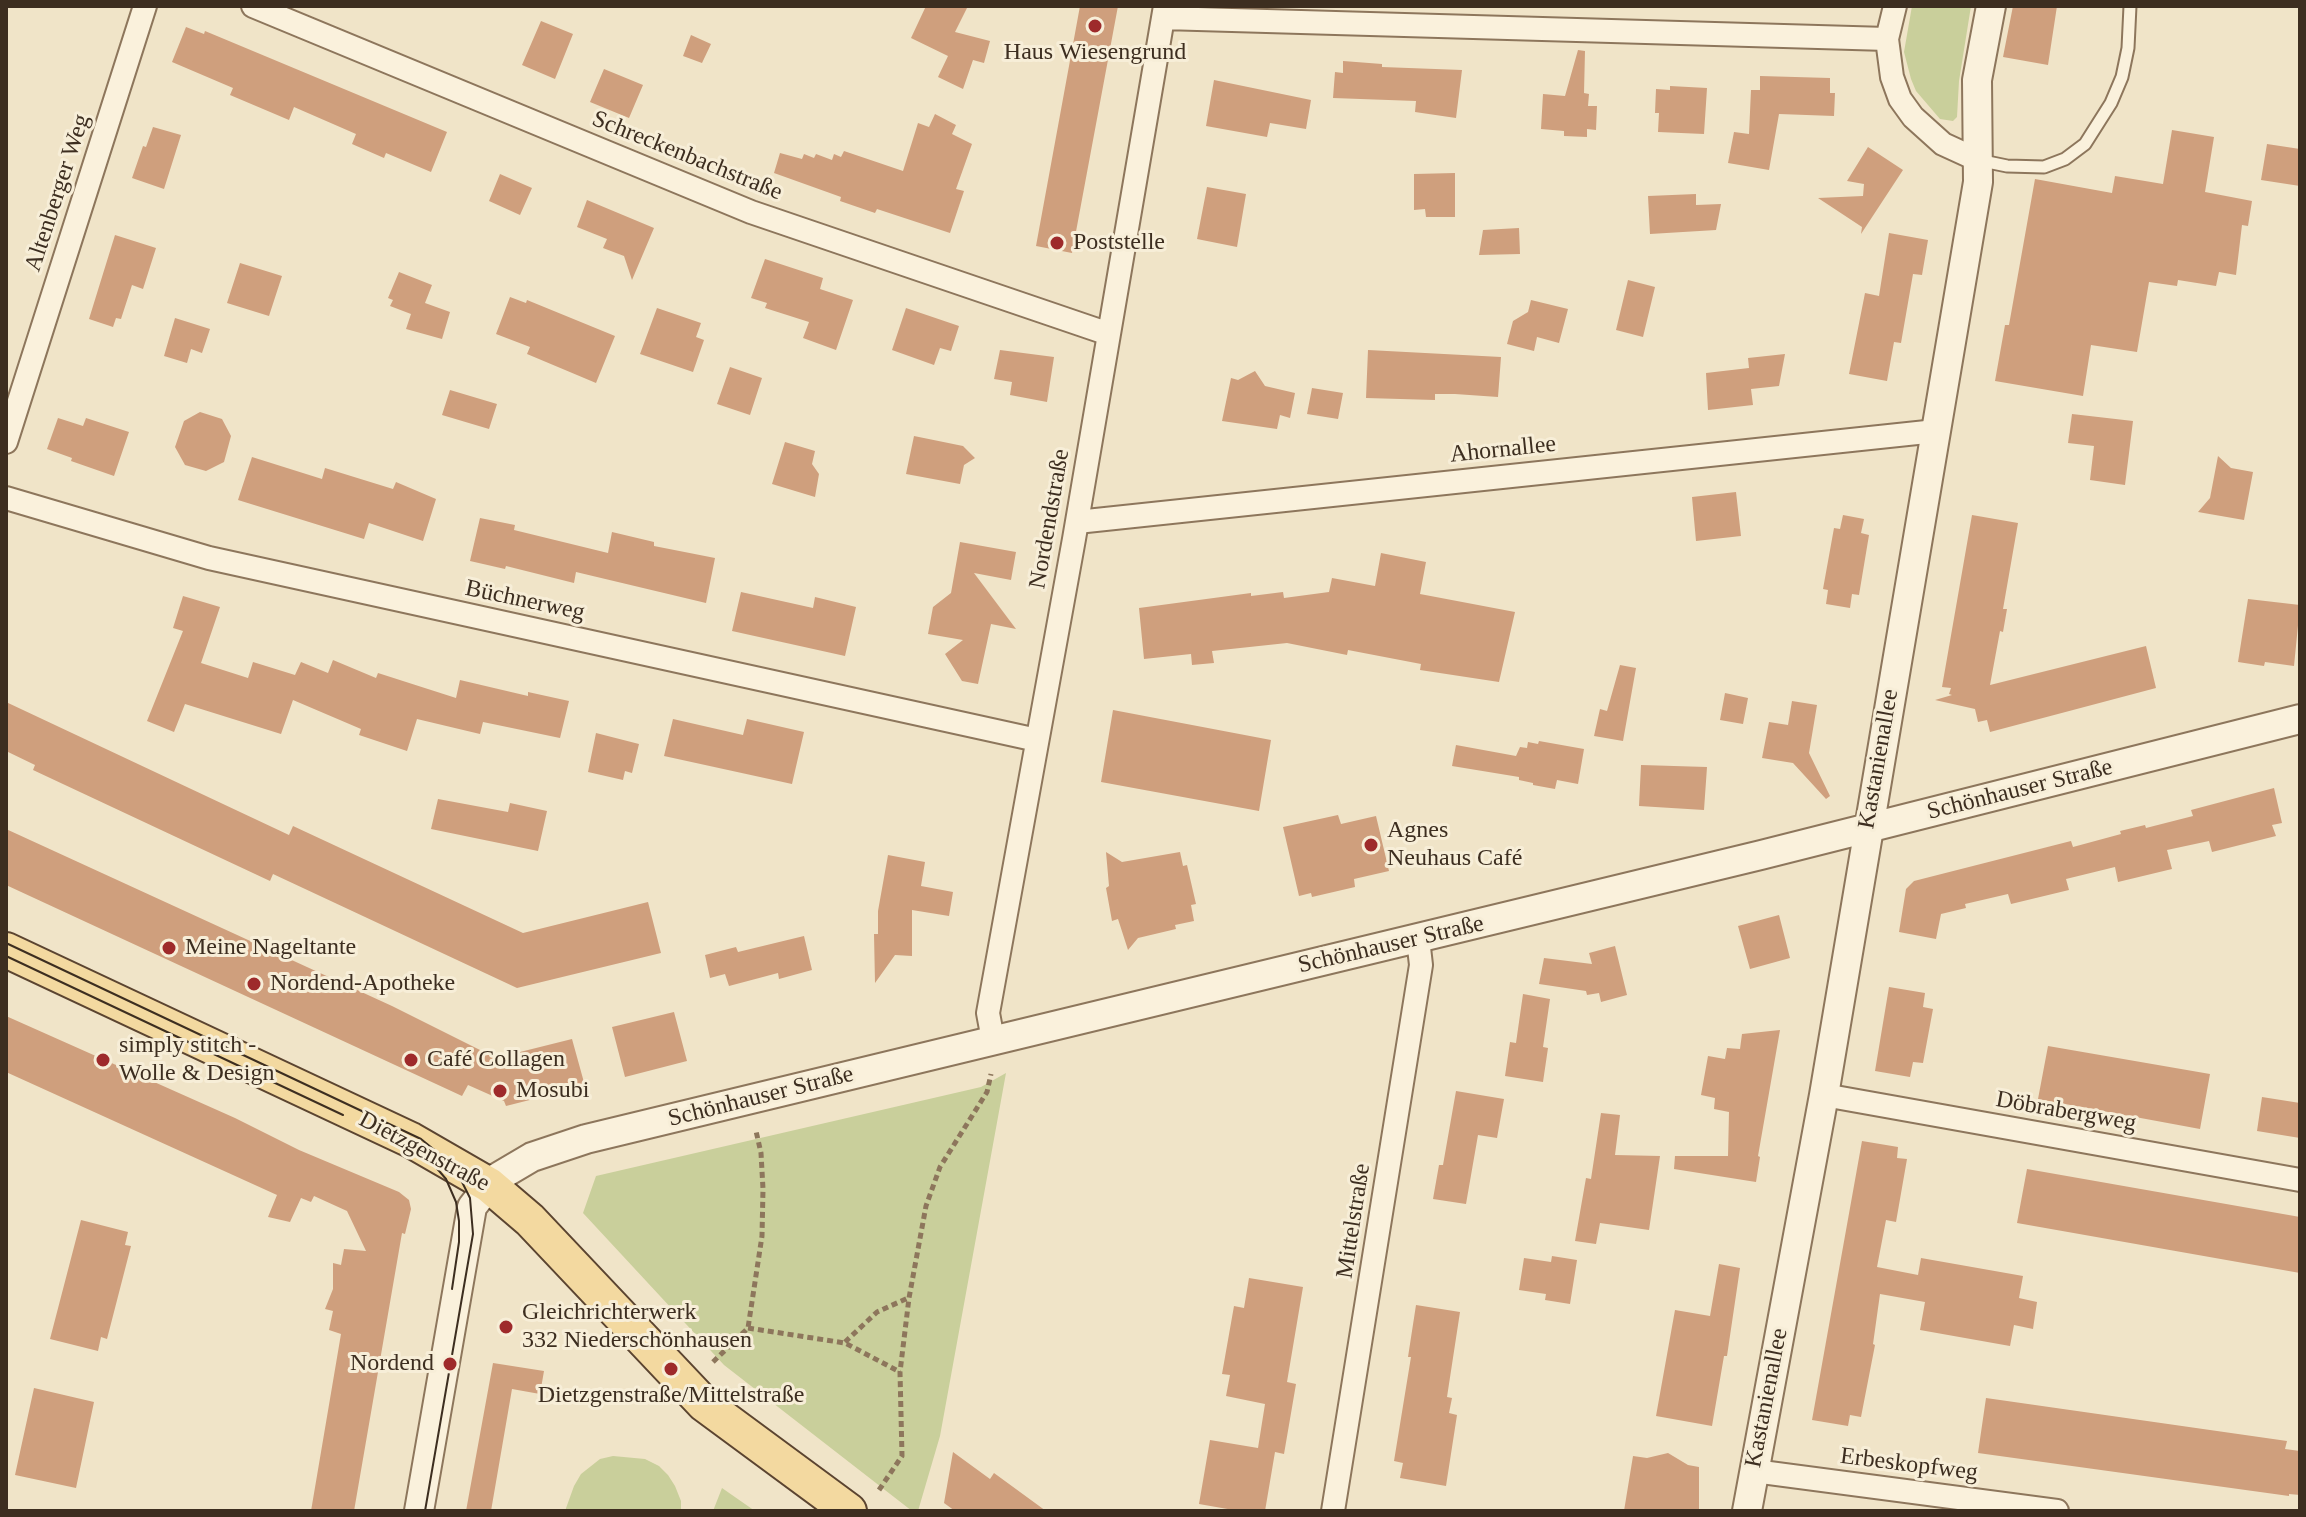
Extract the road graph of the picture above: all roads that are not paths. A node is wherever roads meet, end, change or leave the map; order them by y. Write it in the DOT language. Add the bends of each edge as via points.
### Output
graph roads {
  1 [pos="145,6"];
  2 [pos="253,6"];
  3 [pos="1895,6"];
  4 [pos="1991,6"];
  5 [pos="2130,6"];
  6 [pos="1164,12"];
  7 [pos="1887,39"];
  8 [pos="1978,160"];
  9 [pos="1109,334"];
  10 [pos="1936,431"];
  11 [pos="6,442"];
  12 [pos="6,498"];
  13 [pos="1077,522"];
  14 [pos="2300,719"];
  15 [pos="1037,740"];
  16 [pos="1867,829"];
  17 [pos="1418,939"];
  18 [pos="6,950"];
  19 [pos="993,1040"];
  20 [pos="1824,1095"];
  21 [pos="2300,1180"];
  22 [pos="489,1185"];
  23 [pos="1754,1471"];
  24 [pos="419,1511"];
  25 [pos="849,1511"];
  26 [pos="1333,1511"];
  27 [pos="1747,1511"];
  28 [pos="2057,1511"];
  1 -- 11 [label="street, Altenberger Weg"];
  2 -- 9 [label="street, Schreckenbachstraße" via="751,212"];
  3 -- 7 [label="street"];
  4 -- 8 [label="street, Kastanienallee" via="1977,80"];
  5 -- 8 [label="lane" via="2122,77 2085,144 2044,167"];
  6 -- 7 [label="street"];
  6 -- 9 [label="street, Nordendstraße"];
  7 -- 8 [label="street" via="1892,77 1913,117 1943,144"];
  8 -- 10 [label="street, Kastanienallee"];
  9 -- 13 [label="street, Nordendstraße"];
  10 -- 13 [label="street, Ahornallee"];
  10 -- 16 [label="street, Kastanienallee"];
  12 -- 15 [label="street, Büchnerweg" via="209,558"];
  13 -- 15 [label="street, Nordendstraße"];
  14 -- 16 [label="street, Schönhauser Straße"];
  15 -- 19 [label="street, Nordendstraße" via="988,1013"];
  16 -- 17 [label="street, Schönhauser Straße"];
  16 -- 20 [label="street, Kastanienallee"];
  17 -- 19 [label="street, Schönhauser Straße"];
  17 -- 26 [label="street, Mittelstraße" via="1421,965"];
  18 -- 22 [label="main road, Dietzgenstraße" via="411,1140"];
  19 -- 22 [label="street, Schönhauser Straße" via="586,1139 532,1157"];
  20 -- 21 [label="street, Döbrabergweg"];
  20 -- 23 [label="street, Kastanienallee"];
  22 -- 24 [label="street" via="472,1207"];
  22 -- 25 [label="main road, Dietzgenstraße" via="530,1220 704,1404"];
  23 -- 27 [label="street, Kastanienallee"];
  23 -- 28 [label="street, Erbeskopfweg"];
}
